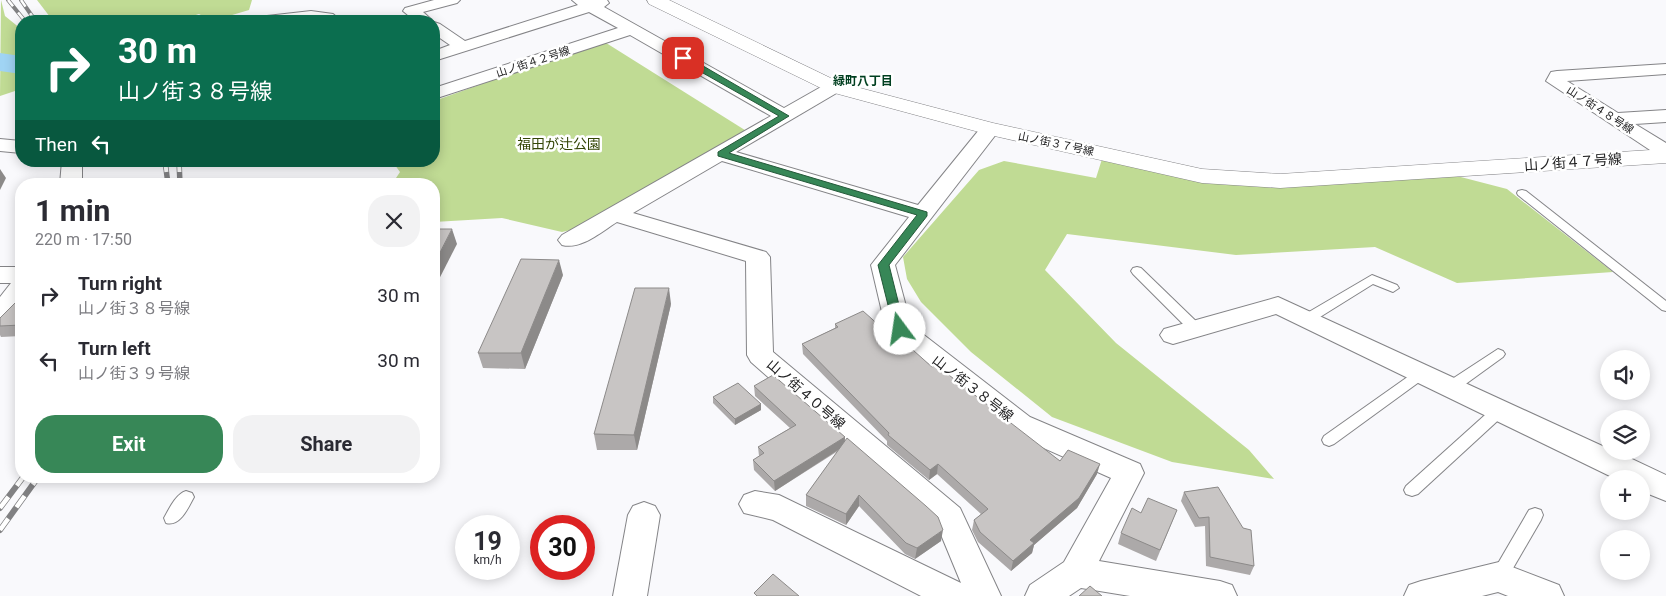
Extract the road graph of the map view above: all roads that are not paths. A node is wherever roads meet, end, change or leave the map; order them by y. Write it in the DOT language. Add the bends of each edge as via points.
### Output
graph roads {
  1 [pos="452,0"];
  2 [pos="612,0"];
  3 [pos="656,0"];
  4 [pos="586,3"];
  5 [pos="416,15"];
  6 [pos="632,29"];
  7 [pos="440,31"];
  8 [pos="462,47"];
  9 [pos="440,54"];
  10 [pos="1666,69"];
  11 [pos="834,87"];
  12 [pos="440,92"];
  13 [pos="785,116"];
  14 [pos="1666,116"];
  15 [pos="1614,120"];
  16 [pos="990,129"];
  17 [pos="0,145"];
  18 [pos="15,146"];
  19 [pos="1666,152"];
  20 [pos="721,154"];
  21 [pos="1666,156"];
  22 [pos="1480,168"];
  23 [pos="1522,193"];
  24 [pos="924,214"];
  25 [pos="617,215"];
  26 [pos="570,240"];
  27 [pos="1136,271"];
  28 [pos="0,275"];
  29 [pos="15,275"];
  30 [pos="1394,288"];
  31 [pos="15,295"];
  32 [pos="1666,307"];
  33 [pos="0,315"];
  34 [pos="1307,319"];
  35 [pos="1184,332"];
  36 [pos="1498,354"];
  37 [pos="1421,374"];
  38 [pos="1451,387"];
  39 [pos="1500,410"];
  40 [pos="1329,440"];
  41 [pos="1666,488"];
  42 [pos="1412,490"];
  43 [pos="186,497"];
  44 [pos="755,504"];
  45 [pos="644,515"];
  46 [pos="1535,515"];
  47 [pos="172,518"];
  48 [pos="1076,572"];
  49 [pos="1499,577"];
  50 [pos="630,596"];
  51 [pos="954,596"];
  52 [pos="984,596"];
  53 [pos="1042,596"];
  54 [pos="1220,596"];
  55 [pos="1420,596"];
  56 [pos="1547,596"];
  1 -- 5 [label="street" via="411,12"];
  2 -- 4 [label="street"];
  3 -- 11 [label="street, 山ノ街３７号線"];
  4 -- 6 [label="street"];
  4 -- 8 [label="street"];
  6 -- 12 [label="street, 山ノ街４２号線"];
  6 -- 13 [label="street"];
  7 -- 8 [label="street"];
  8 -- 9 [label="street"];
  10 -- 15 [label="street, 山ノ街４８号線" via="1557,76 1555,81"];
  11 -- 13 [label="street"];
  11 -- 16 [label="street, 山ノ街３７号線"];
  13 -- 20 [label="street"];
  14 -- 15 [label="street"];
  15 -- 19 [label="street, 山ノ街４８号線"];
  16 -- 22 [label="street, 山ノ街３７号線" via="1202,176 1246,180 1280,181"];
  16 -- 24 [label="street, 山ノ街３８号線"];
  17 -- 18 [label="street"];
  20 -- 24 [label="street"];
  20 -- 25 [label="street"];
  21 -- 22 [label="street, 山ノ街４７号線"];
  23 -- 32 [label="lane"];
  24 -- 48 [label="street, 山ノ街３８号線" via="883,265 900,329 1020,425 1129,473"];
  25 -- 26 [label="street"];
  25 -- 52 [label="street, 山ノ街４０号線" via="758,257 760,355 949,517"];
  27 -- 35 [label="lane"];
  28 -- 29 [label="street"];
  30 -- 34 [label="lane" via="1372,279"];
  31 -- 33 [label="street"];
  34 -- 35 [label="street" via="1278,305"];
  34 -- 37 [label="street"];
  36 -- 38 [label="lane"];
  37 -- 38 [label="street"];
  37 -- 40 [label="lane"];
  38 -- 39 [label="street"];
  39 -- 41 [label="street"];
  39 -- 42 [label="lane"];
  43 -- 47 [label="lane"];
  44 -- 51 [label="street" via="779,508"];
  45 -- 50 [label="street"];
  46 -- 49 [label="lane"];
  48 -- 53 [label="street, 山ノ街３８号線"];
  48 -- 54 [label="street"];
  49 -- 55 [label="street"];
  49 -- 56 [label="street"];
}
